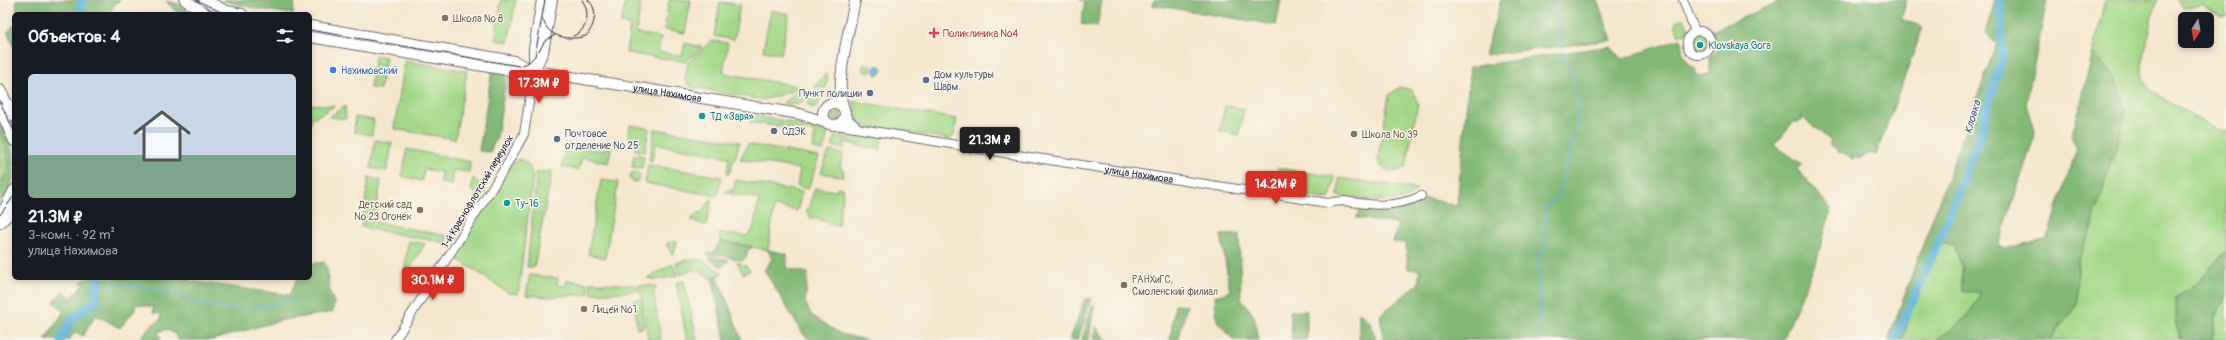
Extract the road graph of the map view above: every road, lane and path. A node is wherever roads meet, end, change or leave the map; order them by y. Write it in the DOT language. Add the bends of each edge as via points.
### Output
graph roads {
  1 [pos="185,0"];
  2 [pos="204,0"];
  3 [pos="542,0"];
  4 [pos="552,0"];
  5 [pos="855,0"];
  6 [pos="1683,0"];
  7 [pos="203,12"];
  8 [pos="232,12"];
  9 [pos="312,26"];
  10 [pos="1695,31"];
  11 [pos="312,37"];
  12 [pos="534,49"];
  13 [pos="514,61"];
  14 [pos="534,71"];
  15 [pos="842,77"];
  16 [pos="0,90"];
  17 [pos="826,105"];
  18 [pos="0,109"];
  19 [pos="845,110"];
  20 [pos="12,112"];
  21 [pos="800,114"];
  22 [pos="832,124"];
  23 [pos="857,127"];
  24 [pos="12,136"];
  25 [pos="12,194"];
  26 [pos="1421,196"];
  27 [pos="12,211"];
  28 [pos="0,212"];
  29 [pos="0,223"];
  30 [pos="395,340"];
  1 -- 7 [label="main road"];
  2 -- 8 [label="main road"];
  3 -- 12 [label="main road"];
  4 -- 14 [label="main road" via="543,52"];
  5 -- 15 [label="main road"];
  6 -- 10 [label="street"];
  9 -- 13 [label="main road, улица Нахимова"];
  11 -- 14 [label="main road, улица Нахимова" via="512,71"];
  12 -- 13 [label="main road" via="529,58"];
  12 -- 14 [label="main road"];
  13 -- 14 [label="main road, улица Нахимова"];
  14 -- 21 [label="main road, улица Нахимова"];
  14 -- 30 [label="street, 1-й Краснофлотский переулок" via="524,134"];
  15 -- 17 [label="main road" via="835,95"];
  15 -- 19 [label="main road" via="841,97"];
  16 -- 20 [label="main road"];
  17 -- 19 [label="main road" via="838,103"];
  17 -- 21 [label="main road" via="817,114"];
  17 -- 22 [label="main road" via="823,113"];
  18 -- 24 [label="main road"];
  19 -- 22 [label="main road" via="842,121"];
  19 -- 23 [label="street" via="849,120"];
  21 -- 22 [label="main road"];
  22 -- 23 [label="street, улица Нахимова"];
  23 -- 26 [label="street, улица Нахимова" via="1017,155 1328,203 1342,200 1369,204 1406,203"];
  25 -- 28 [label="main road"];
  27 -- 29 [label="main road"];
}
